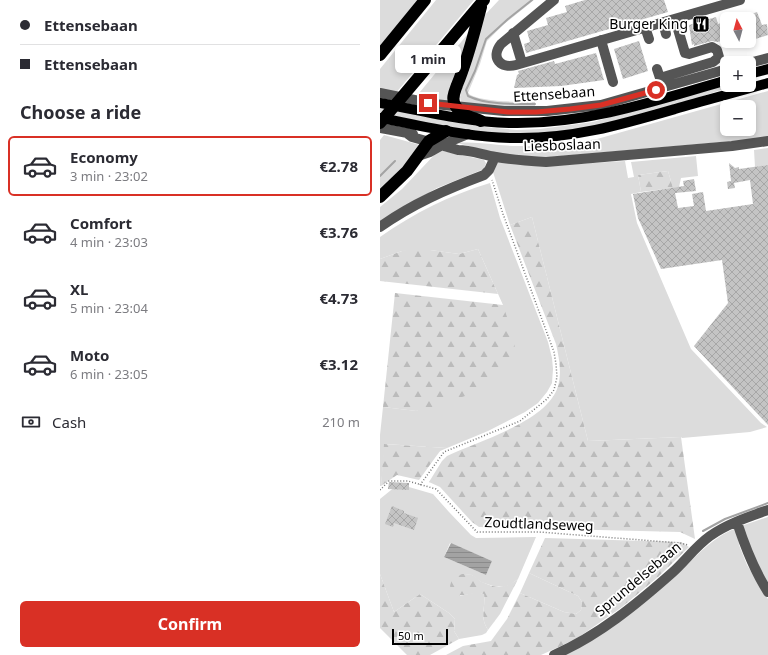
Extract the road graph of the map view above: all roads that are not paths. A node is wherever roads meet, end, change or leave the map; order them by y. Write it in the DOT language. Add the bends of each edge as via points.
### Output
graph roads {
  1 [pos="425,0"];
  2 [pos="483,0"];
  3 [pos="554,0"];
  4 [pos="740,0"];
  5 [pos="675,19"];
  6 [pos="663,22"];
  7 [pos="646,27"];
  8 [pos="514,33"];
  9 [pos="666,34"];
  10 [pos="649,39"];
  11 [pos="601,40"];
  12 [pos="380,55"];
  13 [pos="768,58"];
  14 [pos="756,61"];
  15 [pos="522,63"];
  16 [pos="658,69"];
  17 [pos="768,69"];
  18 [pos="720,71"];
  19 [pos="756,72"];
  20 [pos="613,82"];
  21 [pos="720,82"];
  22 [pos="768,83"];
  23 [pos="380,93"];
  24 [pos="380,103"];
  25 [pos="455,106"];
  26 [pos="380,118"];
  27 [pos="481,121"];
  28 [pos="380,123"];
  29 [pos="380,128"];
  30 [pos="439,140"];
  31 [pos="768,141"];
  32 [pos="495,157"];
  33 [pos="380,197"];
  34 [pos="380,227"];
  35 [pos="768,510"];
  36 [pos="737,522"];
  37 [pos="768,592"];
  38 [pos="554,655"];
  1 -- 12 [label="highway"];
  2 -- 25 [label="highway" via="467,60 453,95"];
  2 -- 28 [label="highway"];
  3 -- 8 [label="street"];
  4 -- 5 [label="street"];
  5 -- 6 [label="street"];
  5 -- 16 [label="street" via="686,54 712,47 719,53 719,57 716,61 678,69 660,78"];
  6 -- 7 [label="street"];
  6 -- 9 [label="street"];
  7 -- 10 [label="street"];
  7 -- 11 [label="street"];
  8 -- 15 [label="street"];
  8 -- 15 [label="street" via="499,46 496,58 509,66"];
  11 -- 15 [label="street"];
  11 -- 20 [label="street"];
  13 -- 14 [label="street"];
  17 -- 19 [label="main road"];
  18 -- 25 [label="street, Ettensebaan" via="609,103 580,108 514,112"];
  21 -- 27 [label="main road, Ettensebaan" via="582,118 533,123"];
  22 -- 30 [label="main road" via="626,123 569,135 512,138 468,134"];
  23 -- 25 [label="street, Ettensebaan"];
  24 -- 27 [label="main road, Ettensebaan"];
  25 -- 27 [label="highway" via="464,115"];
  26 -- 30 [label="main road"];
  29 -- 30 [label="street, Liesboslaan"];
  30 -- 32 [label="street, Liesboslaan" via="458,150"];
  30 -- 33 [label="highway" via="418,156 408,171"];
  31 -- 32 [label="street, Liesboslaan" via="568,161 527,161"];
  32 -- 34 [label="street" via="484,175 443,190 415,204"];
  35 -- 36 [label="street, Sprundelsebaan"];
  36 -- 37 [label="street" via="758,577"];
  36 -- 38 [label="street, Sprundelsebaan" via="710,536 674,571 610,623"];
}
